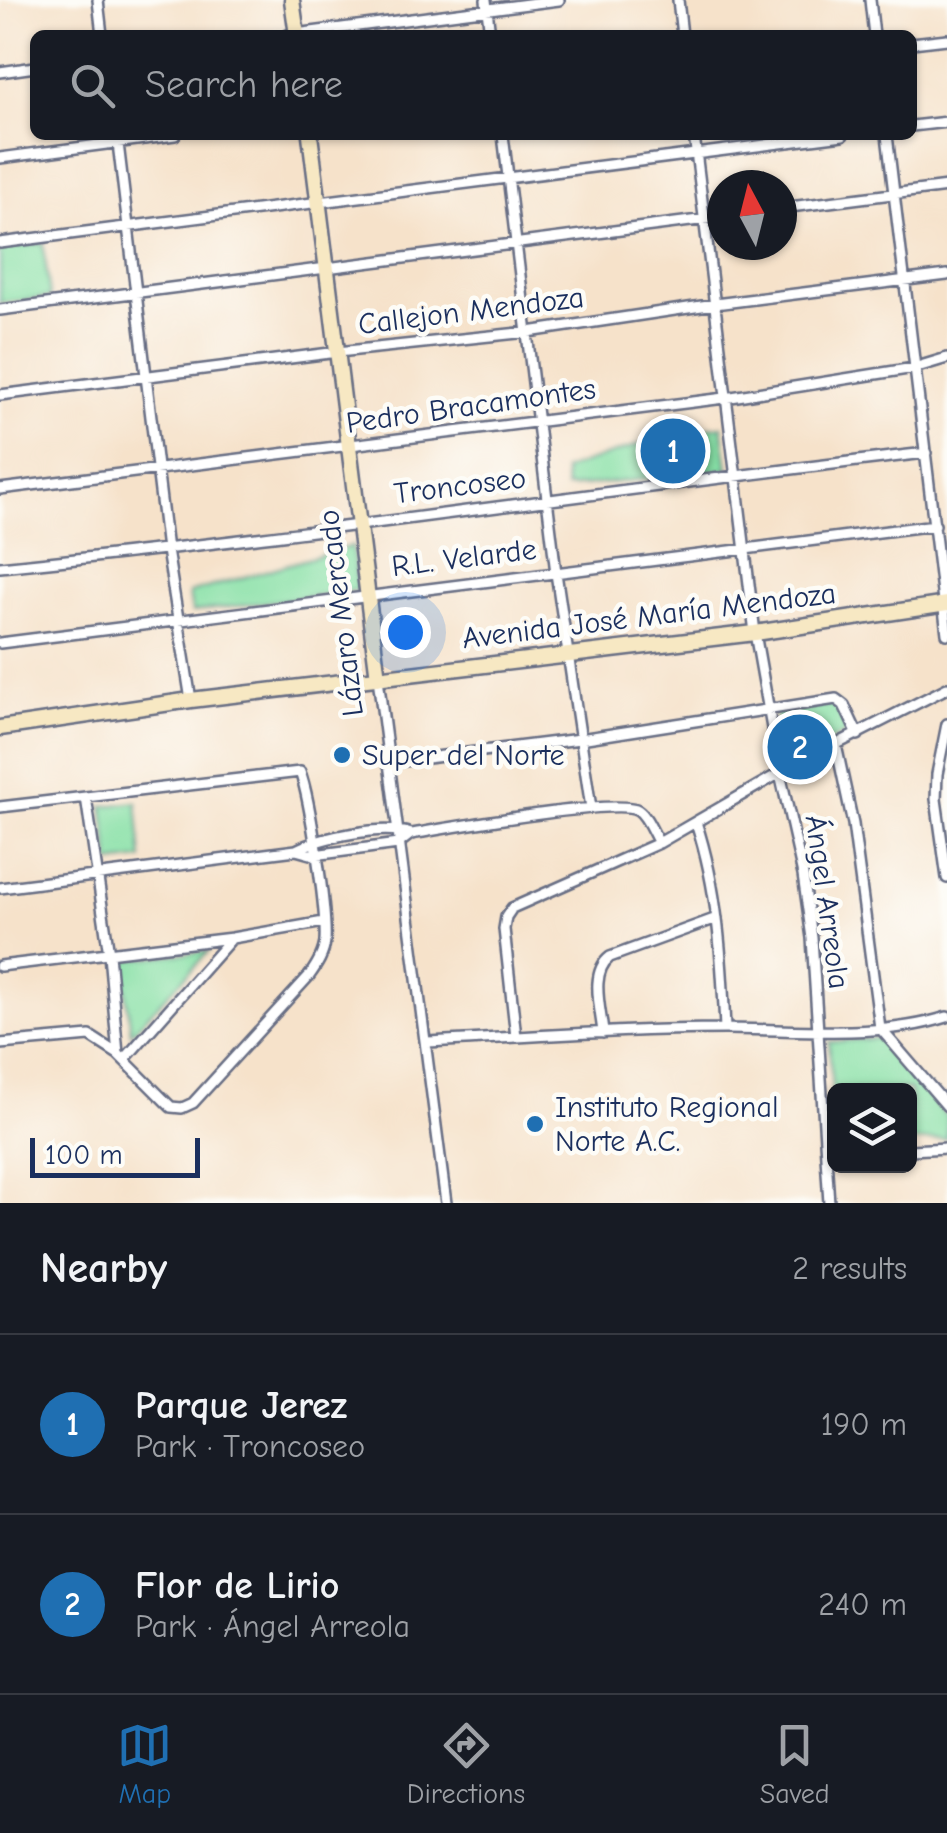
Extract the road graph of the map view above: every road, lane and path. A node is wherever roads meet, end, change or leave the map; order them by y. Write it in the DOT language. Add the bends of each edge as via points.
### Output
graph roads {
  1 [pos="98,0"];
  2 [pos="292,0"];
  3 [pos="559,0"];
  4 [pos="678,0"];
  5 [pos="870,0"];
  6 [pos="487,5"];
  7 [pos="101,30"];
  8 [pos="296,30"];
  9 [pos="322,30"];
  10 [pos="490,30"];
  11 [pos="681,30"];
  12 [pos="873,30"];
  13 [pos="947,39"];
  14 [pos="917,42"];
  15 [pos="30,68"];
  16 [pos="0,72"];
  17 [pos="947,122"];
  18 [pos="917,125"];
  19 [pos="112,140"];
  20 [pos="118,140"];
  21 [pos="311,140"];
  22 [pos="503,140"];
  23 [pos="695,140"];
  24 [pos="804,140"];
  25 [pos="888,140"];
  26 [pos="696,154"];
  27 [pos="0,158"];
  28 [pos="508,176"];
  29 [pos="947,188"];
  30 [pos="894,194"];
  31 [pos="319,200"];
  32 [pos="797,206"];
  33 [pos="707,218"];
  34 [pos="704,219"];
  35 [pos="127,224"];
  36 [pos="0,243"];
  37 [pos="516,244"];
  38 [pos="328,270"];
  39 [pos="947,275"];
  40 [pos="904,279"];
  41 [pos="136,294"];
  42 [pos="714,304"];
  43 [pos="0,310"];
  44 [pos="528,332"];
  45 [pos="338,352"];
  46 [pos="947,358"];
  47 [pos="914,368"];
  48 [pos="146,378"];
  49 [pos="0,395"];
  50 [pos="725,398"];
  51 [pos="538,422"];
  52 [pos="350,448"];
  53 [pos="926,453"];
  54 [pos="157,470"];
  55 [pos="735,475"];
  56 [pos="0,490"];
  57 [pos="547,501"];
  58 [pos="358,524"];
  59 [pos="935,525"];
  60 [pos="167,550"];
  61 [pos="744,550"];
  62 [pos="0,567"];
  63 [pos="556,573"];
  64 [pos="367,595"];
  65 [pos="946,604"];
  66 [pos="178,620"];
  67 [pos="754,633"];
  68 [pos="947,634"];
  69 [pos="0,643"];
  70 [pos="568,655"];
  71 [pos="378,678"];
  72 [pos="947,688"];
  73 [pos="191,700"];
  74 [pos="768,709"];
  75 [pos="947,724"];
  76 [pos="0,728"];
  77 [pos="858,734"];
  78 [pos="580,739"];
  79 [pos="836,746"];
  80 [pos="387,764"];
  81 [pos="780,773"];
  82 [pos="86,797"];
  83 [pos="0,807"];
  84 [pos="591,808"];
  85 [pos="696,822"];
  86 [pos="396,829"];
  87 [pos="410,834"];
  88 [pos="313,841"];
  89 [pos="659,843"];
  90 [pos="398,844"];
  91 [pos="296,850"];
  92 [pos="314,855"];
  93 [pos="99,875"];
  94 [pos="947,878"];
  95 [pos="0,888"];
  96 [pos="717,918"];
  97 [pos="324,922"];
  98 [pos="232,938"];
  99 [pos="109,954"];
  100 [pos="0,966"];
  101 [pos="947,1017"];
  102 [pos="880,1028"];
  103 [pos="725,1029"];
  104 [pos="819,1032"];
  105 [pos="604,1033"];
  106 [pos="516,1038"];
  107 [pos="426,1042"];
  108 [pos="0,1044"];
  109 [pos="120,1057"];
  110 [pos="947,1106"];
  111 [pos="827,1122"];
  112 [pos="947,1148"];
  113 [pos="917,1150"];
  114 [pos="830,1173"];
  115 [pos="446,1203"];
  116 [pos="830,1203"];
  1 -- 7 [label="street"];
  2 -- 8 [label="street"];
  3 -- 6 [label="street"];
  4 -- 11 [label="street"];
  5 -- 12 [label="street"];
  6 -- 9 [label="street"];
  6 -- 10 [label="street"];
  13 -- 14 [label="street"];
  15 -- 16 [label="street"];
  17 -- 18 [label="street"];
  19 -- 27 [label="street"];
  20 -- 35 [label="street"];
  21 -- 31 [label="street, Lázaro Mercado"];
  22 -- 28 [label="street"];
  23 -- 26 [label="street, Ángel Arreola"];
  24 -- 26 [label="street"];
  25 -- 30 [label="street"];
  26 -- 28 [label="street"];
  26 -- 34 [label="street, Ángel Arreola"];
  28 -- 31 [label="street"];
  28 -- 37 [label="street"];
  29 -- 30 [label="street"];
  30 -- 32 [label="street"];
  30 -- 40 [label="street"];
  31 -- 35 [label="street"];
  31 -- 38 [label="street, Lázaro Mercado"];
  33 -- 34 [label="street"];
  34 -- 37 [label="street"];
  34 -- 42 [label="street, Ángel Arreola"];
  35 -- 36 [label="street"];
  35 -- 41 [label="street"];
  37 -- 38 [label="street"];
  37 -- 44 [label="street"];
  38 -- 41 [label="street"];
  38 -- 45 [label="street, Lázaro Mercado"];
  39 -- 40 [label="street, Callejon Mendoza"];
  40 -- 42 [label="street, Callejon Mendoza"];
  40 -- 47 [label="street"];
  41 -- 43 [label="street"];
  41 -- 48 [label="street"];
  42 -- 44 [label="street, Callejon Mendoza"];
  42 -- 50 [label="street, Ángel Arreola"];
  44 -- 45 [label="street, Callejon Mendoza"];
  44 -- 51 [label="street"];
  45 -- 48 [label="street, Callejon Mendoza"];
  45 -- 52 [label="street, Lázaro Mercado"];
  46 -- 47 [label="street, Pedro Bracamontes"];
  47 -- 50 [label="street, Pedro Bracamontes"];
  47 -- 53 [label="street"];
  48 -- 49 [label="street, Callejon Mendoza"];
  48 -- 54 [label="street"];
  50 -- 51 [label="street, Pedro Bracamontes"];
  50 -- 55 [label="street, Ángel Arreola"];
  51 -- 52 [label="street, Pedro Bracamontes"];
  51 -- 57 [label="street"];
  52 -- 54 [label="street, Pedro Bracamontes"];
  52 -- 58 [label="street, Lázaro Mercado"];
  53 -- 55 [label="street, Troncoseo"];
  53 -- 59 [label="street"];
  54 -- 56 [label="street, Pedro Bracamontes"];
  54 -- 60 [label="street"];
  55 -- 57 [label="street, Troncoseo"];
  55 -- 61 [label="street, Ángel Arreola"];
  57 -- 58 [label="street, Troncoseo"];
  57 -- 63 [label="street"];
  58 -- 60 [label="street, Troncoseo"];
  58 -- 64 [label="street, Lázaro Mercado"];
  59 -- 61 [label="street, R.L. Velarde"];
  59 -- 65 [label="street"];
  60 -- 62 [label="street, Troncoseo"];
  60 -- 66 [label="street"];
  61 -- 63 [label="street, R.L. Velarde"];
  61 -- 67 [label="street, Ángel Arreola"];
  63 -- 64 [label="street, R.L. Velarde"];
  63 -- 70 [label="street"];
  64 -- 66 [label="street, R.L. Velarde"];
  64 -- 71 [label="street, Lázaro Mercado"];
  65 -- 67 [label="street, Avenida José María Mendoza"];
  65 -- 68 [label="street"];
  66 -- 69 [label="street, R.L. Velarde"];
  66 -- 73 [label="street"];
  67 -- 70 [label="street, Avenida José María Mendoza"];
  67 -- 74 [label="street, Ángel Arreola"];
  70 -- 71 [label="street, Avenida José María Mendoza"];
  70 -- 78 [label="street"];
  71 -- 73 [label="street, Avenida José María Mendoza"];
  71 -- 80 [label="street, Lázaro Mercado"];
  72 -- 77 [label="street"];
  73 -- 76 [label="street, Avenida José María Mendoza"];
  74 -- 77 [label="street" via="842,701"];
  74 -- 78 [label="street"];
  74 -- 81 [label="street, Ángel Arreola"];
  75 -- 94 [label="street" via="936,799"];
  77 -- 79 [label="street"];
  78 -- 80 [label="street"];
  78 -- 84 [label="street"];
  79 -- 81 [label="street"];
  79 -- 102 [label="street"];
  80 -- 86 [label="street, Lázaro Mercado"];
  81 -- 85 [label="street"];
  81 -- 104 [label="street, Ángel Arreola" via="803,875"];
  82 -- 83 [label="street"];
  82 -- 88 [label="street" via="294,770 302,775"];
  82 -- 93 [label="street"];
  84 -- 87 [label="street"];
  84 -- 89 [label="street" via="636,808"];
  85 -- 89 [label="street"];
  85 -- 96 [label="street"];
  86 -- 87 [label="street"];
  86 -- 88 [label="street"];
  86 -- 90 [label="street, Lázaro Mercado"];
  87 -- 90 [label="street"];
  88 -- 91 [label="street"];
  88 -- 92 [label="street"];
  89 -- 106 [label="street" via="506,916"];
  90 -- 92 [label="street"];
  90 -- 107 [label="street, Lázaro Mercado"];
  91 -- 92 [label="street"];
  91 -- 93 [label="street"];
  92 -- 97 [label="street"];
  93 -- 95 [label="street"];
  93 -- 99 [label="street"];
  96 -- 103 [label="street"];
  96 -- 105 [label="street" via="601,964"];
  97 -- 98 [label="street"];
  97 -- 109 [label="street" via="325,944 309,976 193,1104 170,1107"];
  98 -- 99 [label="street"];
  98 -- 109 [label="street"];
  99 -- 100 [label="street"];
  99 -- 109 [label="street"];
  101 -- 102 [label="street"];
  102 -- 104 [label="street"];
  102 -- 110 [label="street"];
  103 -- 104 [label="street"];
  103 -- 105 [label="street"];
  104 -- 111 [label="street, Ángel Arreola"];
  105 -- 106 [label="street"];
  106 -- 107 [label="street"];
  107 -- 115 [label="street, Lázaro Mercado"];
  108 -- 109 [label="street" via="90,1036"];
  112 -- 113 [label="street"];
  114 -- 116 [label="street, Ángel Arreola"];
}
